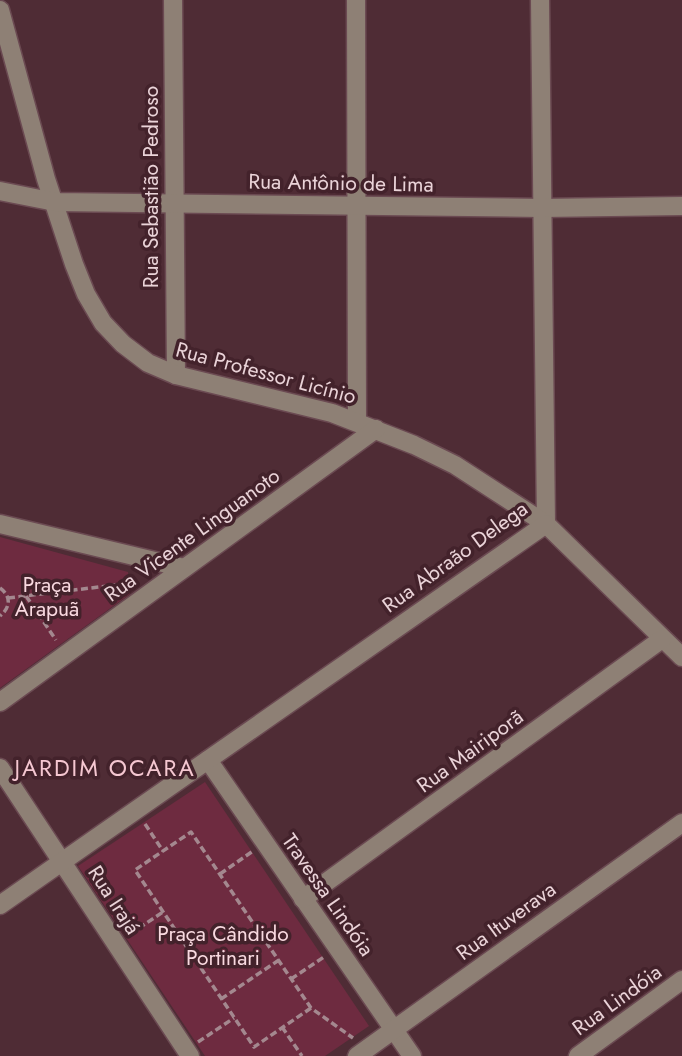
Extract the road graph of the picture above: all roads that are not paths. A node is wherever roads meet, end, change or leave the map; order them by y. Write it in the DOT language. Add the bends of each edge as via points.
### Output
graph roads {
  1 [pos="173,0"];
  2 [pos="356,0"];
  3 [pos="540,0"];
  4 [pos="1,15"];
  5 [pos="0,191"];
  6 [pos="55,202"];
  7 [pos="174,204"];
  8 [pos="358,206"];
  9 [pos="682,206"];
  10 [pos="542,208"];
  11 [pos="176,374"];
  12 [pos="357,421"];
  13 [pos="376,429"];
  14 [pos="0,524"];
  15 [pos="546,524"];
  16 [pos="184,568"];
  17 [pos="662,639"];
  18 [pos="682,657"];
  19 [pos="0,702"];
  20 [pos="208,760"];
  21 [pos="0,768"];
  22 [pos="682,823"];
  23 [pos="62,862"];
  24 [pos="303,899"];
  25 [pos="0,905"];
  26 [pos="682,980"];
  27 [pos="393,1030"];
  28 [pos="362,1052"];
  29 [pos="188,1053"];
  30 [pos="412,1056"];
  31 [pos="578,1056"];
  1 -- 7 [label="street, Rua Sebastião Pedroso"];
  2 -- 8 [label="street"];
  3 -- 10 [label="street, Rua Abraão Delega"];
  4 -- 6 [label="street, Rua Professor Licínio"];
  5 -- 6 [label="street, Rua Antônio de Lima"];
  6 -- 7 [label="street, Rua Antônio de Lima"];
  6 -- 11 [label="street, Rua Professor Licínio" via="74,264 103,323 148,363"];
  7 -- 8 [label="street, Rua Antônio de Lima"];
  7 -- 11 [label="street, Rua Sebastião Pedroso"];
  8 -- 10 [label="street, Rua Antônio de Lima"];
  8 -- 12 [label="street"];
  9 -- 10 [label="street, Rua Antônio de Lima"];
  10 -- 15 [label="street, Rua Abraão Delega"];
  11 -- 12 [label="street, Rua Professor Licínio"];
  12 -- 13 [label="street, Rua Professor Licínio"];
  13 -- 15 [label="street, Rua Professor Licínio" via="455,465"];
  13 -- 16 [label="street, Rua Vicente Linguanoto"];
  14 -- 16 [label="street"];
  15 -- 17 [label="street, Rua Professor Licínio"];
  15 -- 20 [label="street, Rua Abraão Delega"];
  16 -- 19 [label="street, Rua Vicente Linguanoto"];
  17 -- 18 [label="street, Rua Professor Licínio"];
  17 -- 24 [label="street, Rua Mairiporã"];
  20 -- 23 [label="street, Rua Abraão Delega"];
  20 -- 24 [label="street, Travessa Lindóia"];
  21 -- 23 [label="street, Rua Irajá"];
  22 -- 27 [label="street, Rua Ituverava"];
  23 -- 25 [label="street, Rua Abraão Delega"];
  23 -- 29 [label="street, Rua Irajá"];
  24 -- 27 [label="street, Travessa Lindóia"];
  26 -- 31 [label="street, Rua Lindóia"];
  27 -- 28 [label="street, Rua Ituverava"];
  27 -- 30 [label="street, Travessa Lindóia"];
}
